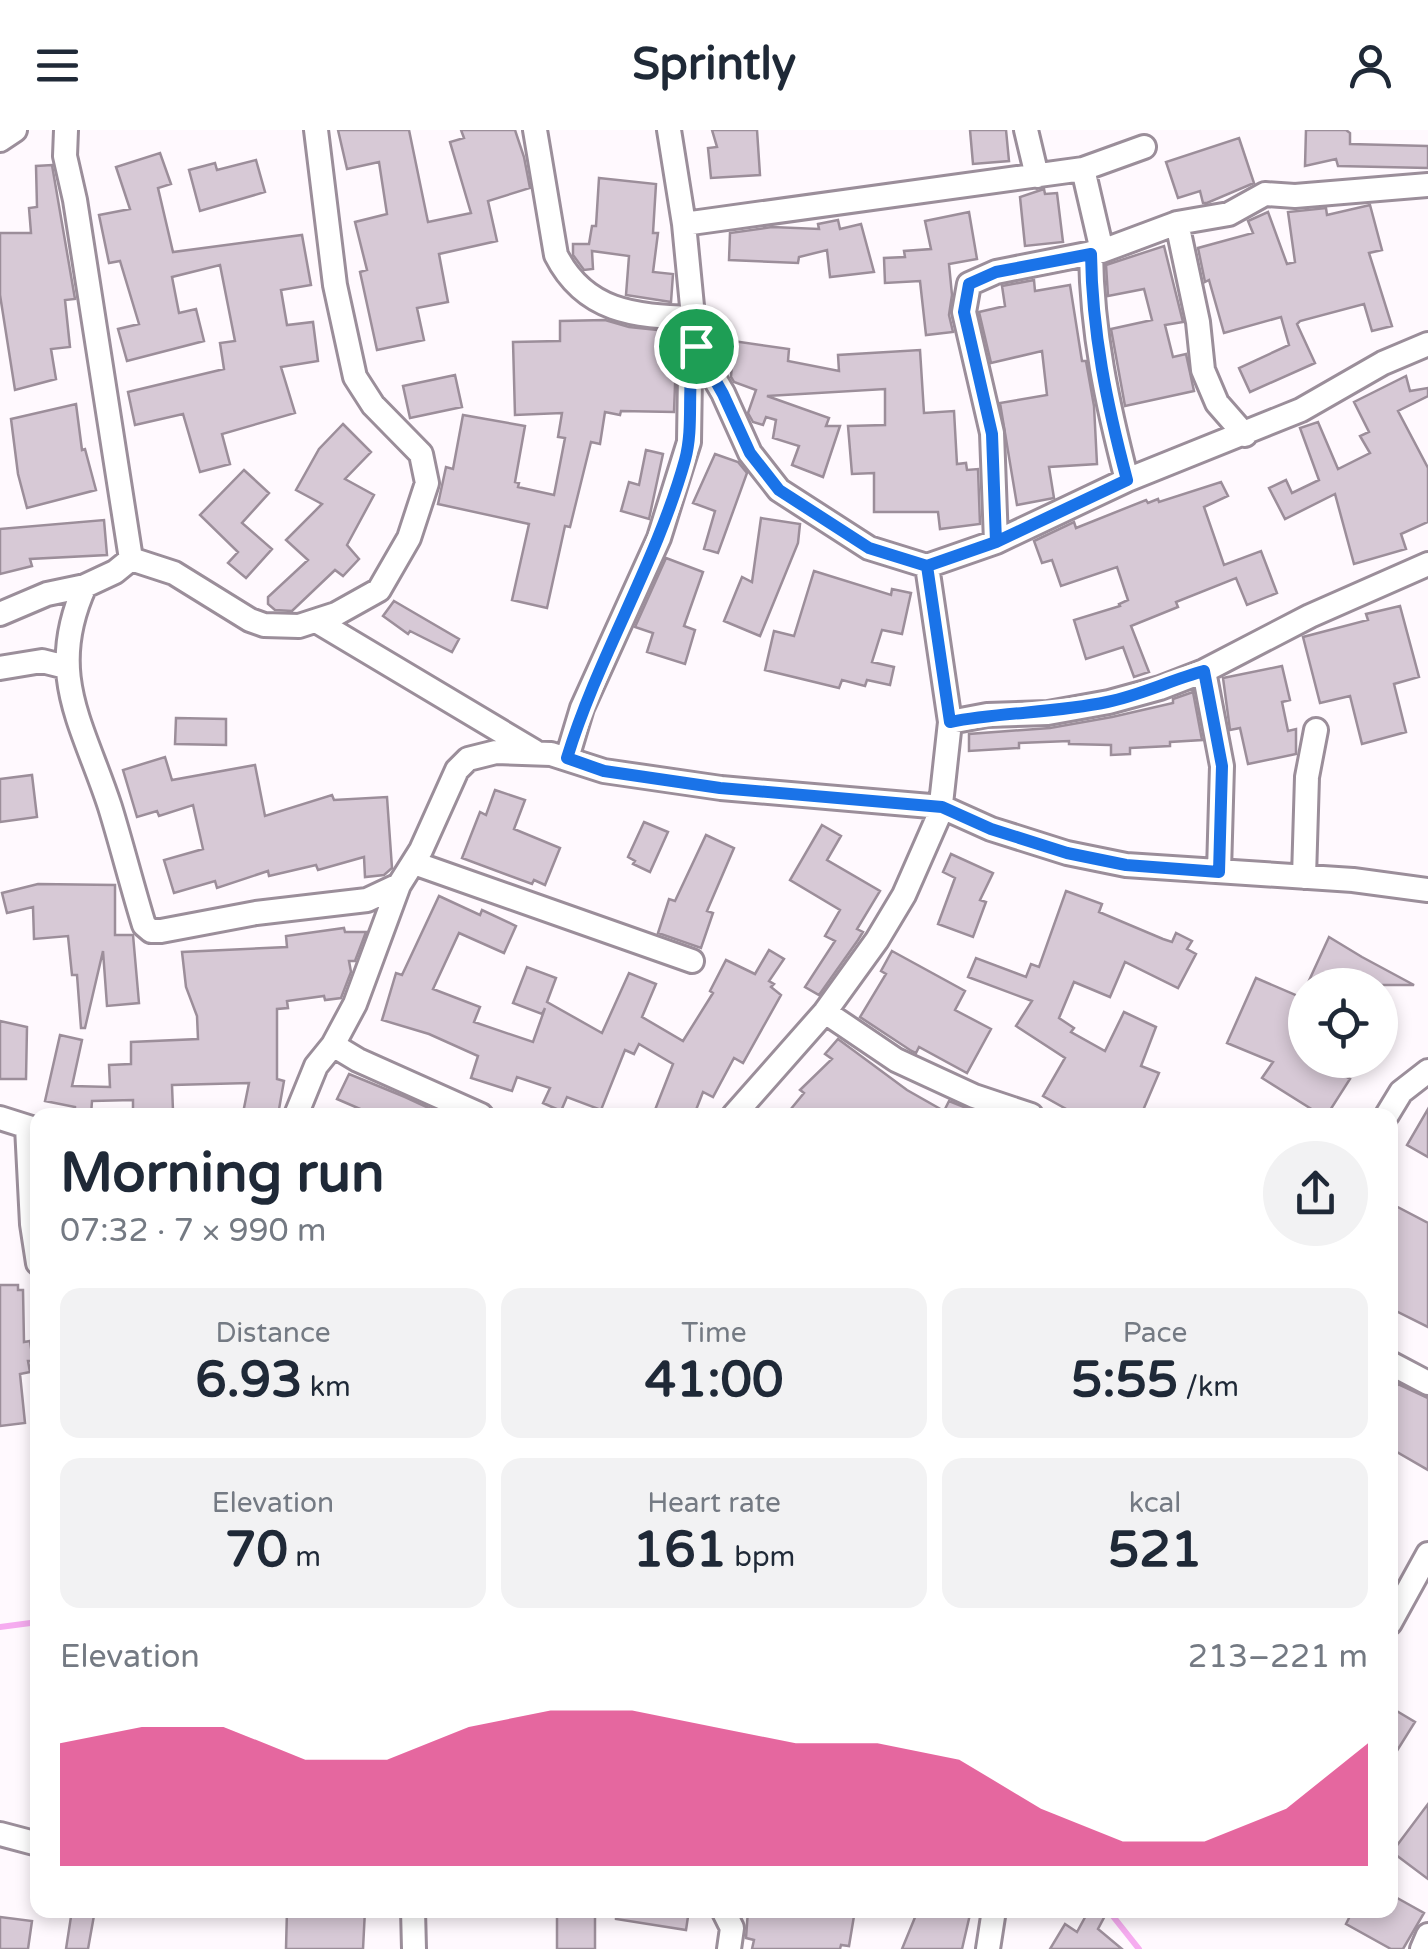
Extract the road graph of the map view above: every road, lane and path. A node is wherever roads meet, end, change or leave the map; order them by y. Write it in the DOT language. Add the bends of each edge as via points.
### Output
graph roads {
  1 [pos="15,130"];
  2 [pos="66,130"];
  3 [pos="316,130"];
  4 [pos="535,130"];
  5 [pos="669,130"];
  6 [pos="1026,130"];
  7 [pos="0,140"];
  8 [pos="1144,147"];
  9 [pos="1083,169"];
  10 [pos="1037,176"];
  11 [pos="1428,185"];
  12 [pos="1177,223"];
  13 [pos="684,224"];
  14 [pos="1097,252"];
  15 [pos="693,318"];
  16 [pos="1428,344"];
  17 [pos="696,346"];
  18 [pos="1245,435"];
  19 [pos="1127,480"];
  20 [pos="996,542"];
  21 [pos="131,559"];
  22 [pos="1428,564"];
  23 [pos="927,566"];
  24 [pos="85,586"];
  25 [pos="0,614"];
  26 [pos="318,622"];
  27 [pos="66,667"];
  28 [pos="0,668"];
  29 [pos="1204,671"];
  30 [pos="950,722"];
  31 [pos="1316,730"];
  32 [pos="536,752"];
  33 [pos="567,758"];
  34 [pos="942,807"];
  35 [pos="414,863"];
  36 [pos="1219,872"];
  37 [pos="1304,877"];
  38 [pos="399,885"];
  39 [pos="1428,890"];
  40 [pos="367,900"];
  41 [pos="390,917"];
  42 [pos="692,961"];
  43 [pos="825,1012"];
  44 [pos="334,1044"];
  45 [pos="1428,1071"];
  46 [pos="299,1108"];
  47 [pos="464,1108"];
  48 [pos="740,1108"];
  49 [pos="1010,1108"];
  50 [pos="1391,1108"];
  51 [pos="0,1118"];
  52 [pos="30,1127"];
  53 [pos="1398,1367"];
  54 [pos="1428,1383"];
  55 [pos="1428,1554"];
  56 [pos="1398,1608"];
  57 [pos="0,1834"];
  58 [pos="30,1842"];
  59 [pos="413,1918"];
  60 [pos="727,1918"];
  61 [pos="993,1918"];
  62 [pos="1428,1935"];
  63 [pos="414,1949"];
  64 [pos="729,1949"];
  65 [pos="988,1949"];
  66 [pos="1422,1949"];
  1 -- 7 [label="street"];
  2 -- 21 [label="street" via="64,156"];
  3 -- 26 [label="street" via="335,285 355,377 421,454 428,483 409,538 379,590"];
  4 -- 15 [label="street" via="556,255 565,273 594,302"];
  5 -- 13 [label="street"];
  6 -- 10 [label="street"];
  8 -- 9 [label="street"];
  9 -- 10 [label="street"];
  9 -- 14 [label="street"];
  10 -- 13 [label="street"];
  11 -- 12 [label="street" via="1265,194 1229,214"];
  12 -- 14 [label="street"];
  12 -- 18 [label="street" via="1204,370 1217,403"];
  13 -- 15 [label="street"];
  14 -- 19 [label="street" via="1092,299 1103,390"];
  14 -- 20 [label="street" via="996,272 969,284 965,293 992,434"];
  15 -- 17 [label="street"];
  16 -- 18 [label="street"];
  17 -- 23 [label="street" via="750,453 779,490 869,548"];
  17 -- 33 [label="street" via="684,462"];
  18 -- 19 [label="street"];
  19 -- 20 [label="street"];
  20 -- 23 [label="street"];
  21 -- 24 [label="street"];
  21 -- 26 [label="street" via="174,572 250,620 282,626"];
  22 -- 29 [label="street"];
  23 -- 30 [label="street"];
  24 -- 25 [label="street"];
  24 -- 27 [label="street"];
  26 -- 32 [label="street"];
  27 -- 28 [label="street" via="42,661"];
  27 -- 40 [label="street" via="147,929"];
  29 -- 30 [label="street" via="1109,702"];
  29 -- 36 [label="street" via="1222,766"];
  30 -- 34 [label="street"];
  31 -- 37 [label="street" via="1307,777"];
  32 -- 33 [label="street"];
  32 -- 35 [label="street" via="496,752 457,770"];
  33 -- 34 [label="street" via="604,771 720,788"];
  34 -- 36 [label="street" via="1067,853"];
  34 -- 43 [label="street" via="904,894"];
  35 -- 38 [label="street"];
  35 -- 42 [label="street"];
  36 -- 37 [label="street"];
  37 -- 39 [label="street"];
  38 -- 40 [label="street"];
  38 -- 41 [label="street"];
  40 -- 41 [label="street"];
  41 -- 44 [label="street"];
  43 -- 48 [label="street"];
  43 -- 49 [label="street" via="896,1060"];
  44 -- 46 [label="street" via="316,1066"];
  44 -- 47 [label="street"];
  45 -- 50 [label="street"];
  51 -- 52 [label="street"];
  53 -- 54 [label="street"];
  55 -- 56 [label="street"];
  57 -- 58 [label="street"];
  59 -- 63 [label="street"];
  60 -- 64 [label="street"];
  61 -- 65 [label="street"];
  62 -- 66 [label="street"];
}
